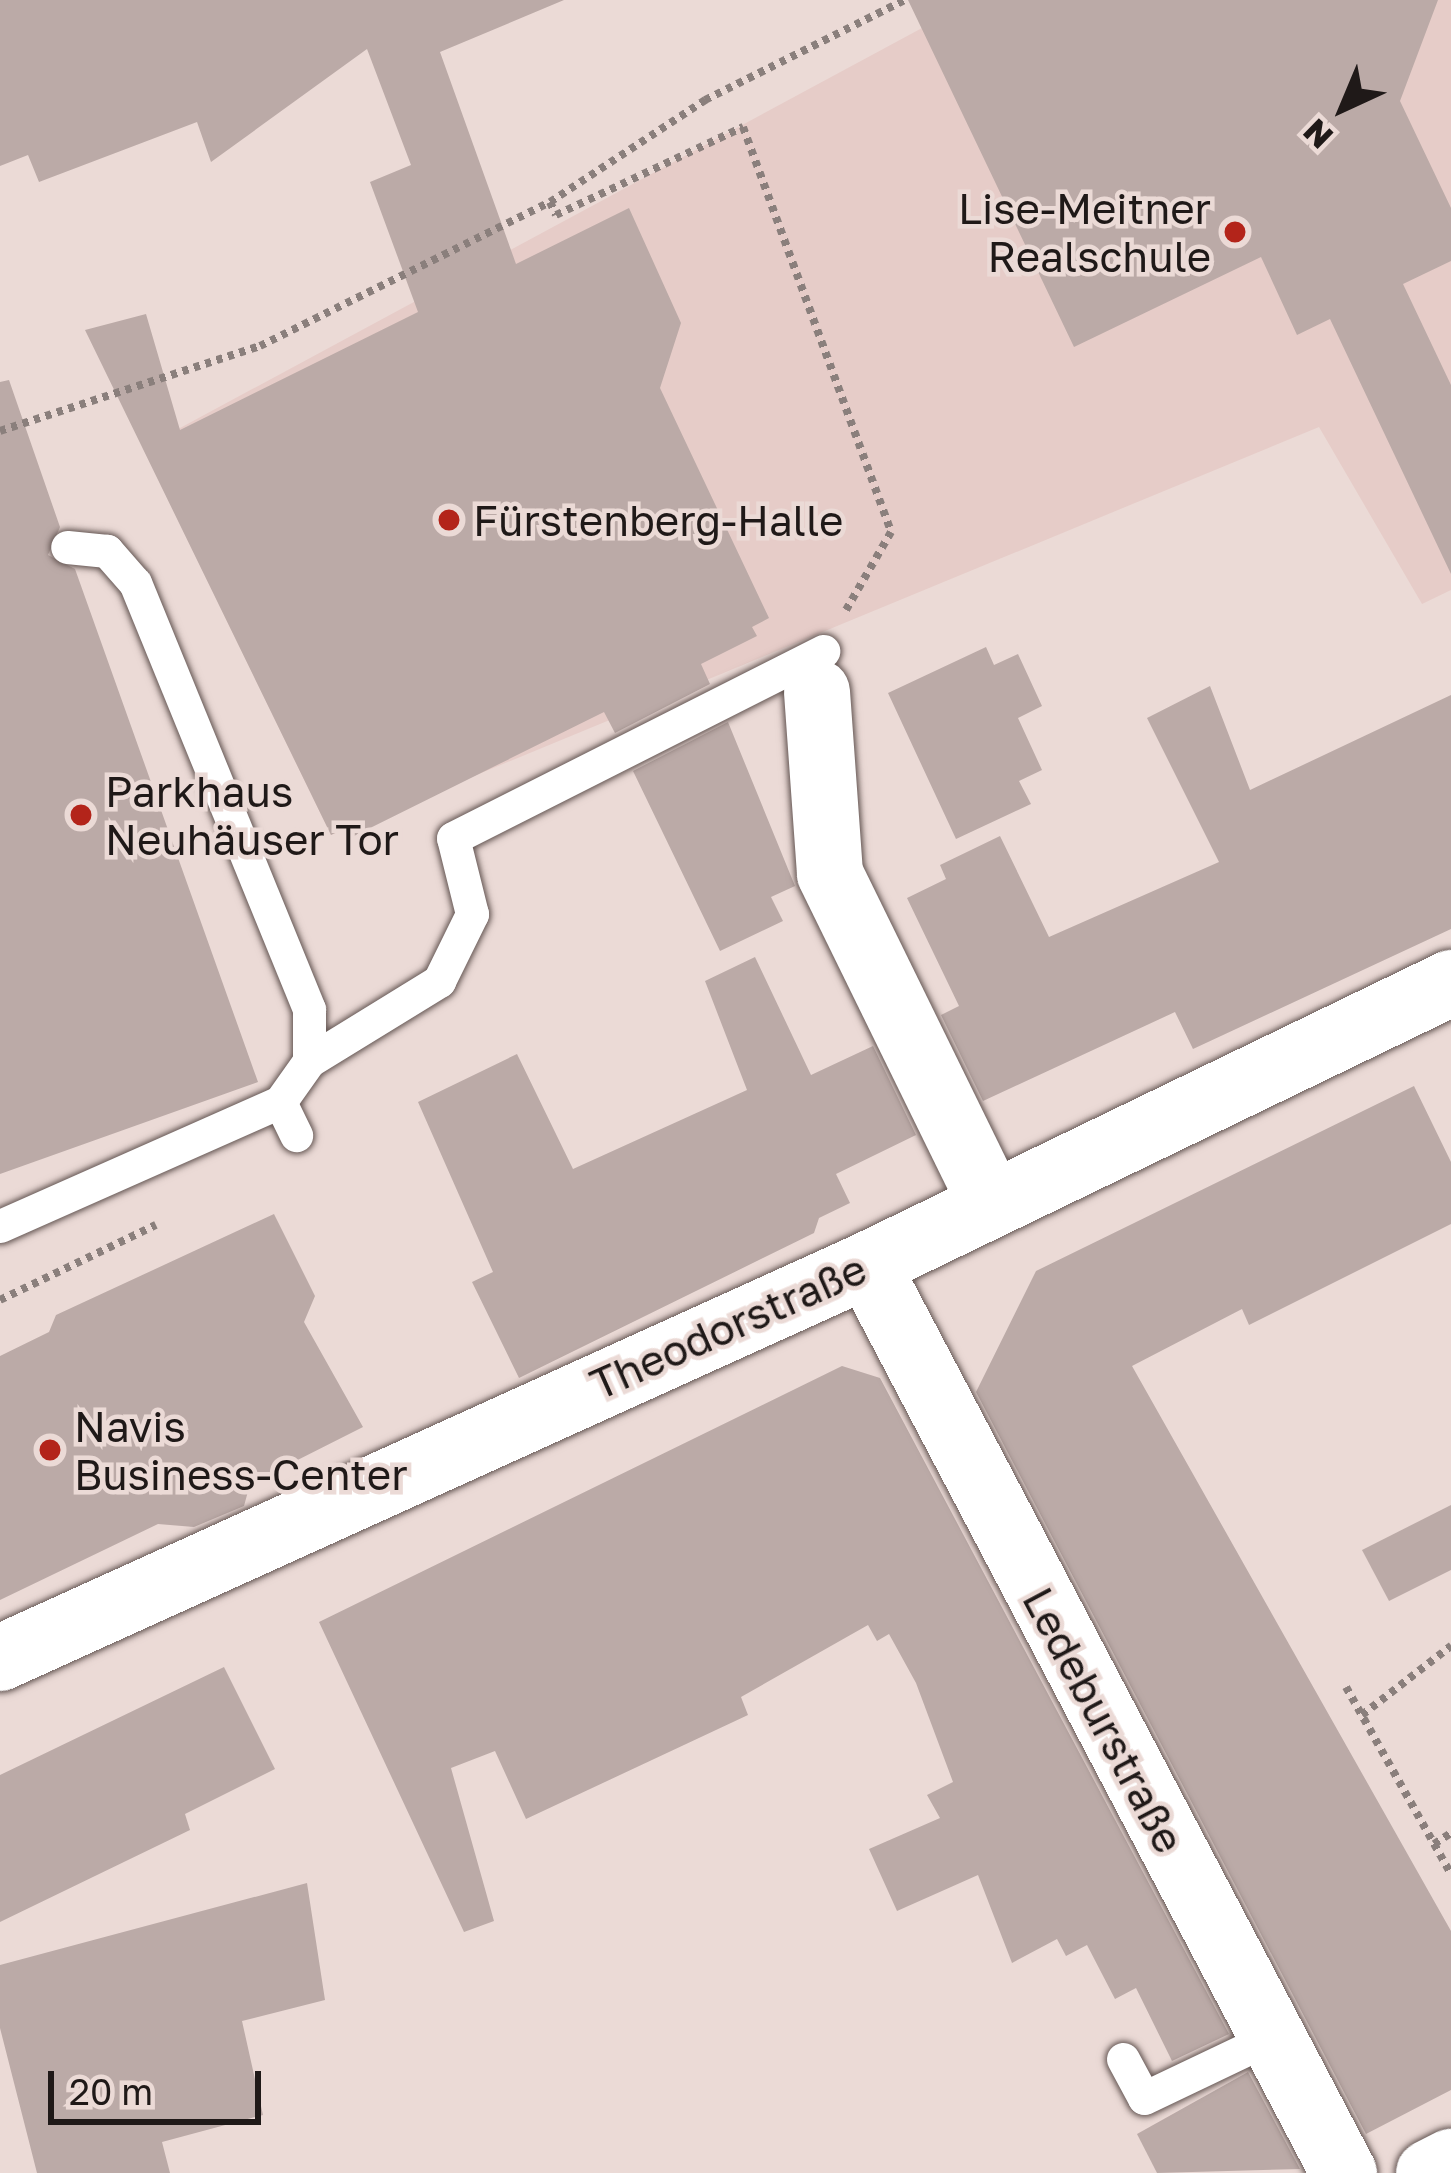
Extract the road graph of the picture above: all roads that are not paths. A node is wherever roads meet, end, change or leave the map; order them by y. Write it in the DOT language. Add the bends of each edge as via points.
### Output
graph roads {
  1 [pos="67,547"];
  2 [pos="820,671"];
  3 [pos="1451,983"];
  4 [pos="309,1061"];
  5 [pos="280,1102"];
  6 [pos="296,1135"];
  7 [pos="992,1202"];
  8 [pos="0,1226"];
  9 [pos="867,1265"];
  10 [pos="0,1658"];
  11 [pos="1272,2037"];
  12 [pos="1123,2059"];
  13 [pos="1451,2162"];
  14 [pos="1344,2173"];
  15 [pos="1429,2173"];
  1 -- 4 [label="lane" via="107,551 135,584 309,1009"];
  2 -- 4 [label="lane" via="453,838 472,914 439,981"];
  2 -- 7 [label="street" via="830,874"];
  3 -- 7 [label="street, Theodorstraße"];
  4 -- 5 [label="lane"];
  5 -- 6 [label="lane"];
  5 -- 8 [label="lane"];
  7 -- 9 [label="street, Theodorstraße"];
  9 -- 10 [label="street, Theodorstraße"];
  9 -- 11 [label="street, Ledeburstraße"];
  11 -- 12 [label="lane" via="1144,2098"];
  11 -- 14 [label="street, Ledeburstraße"];
  13 -- 15 [label="street"];
}
